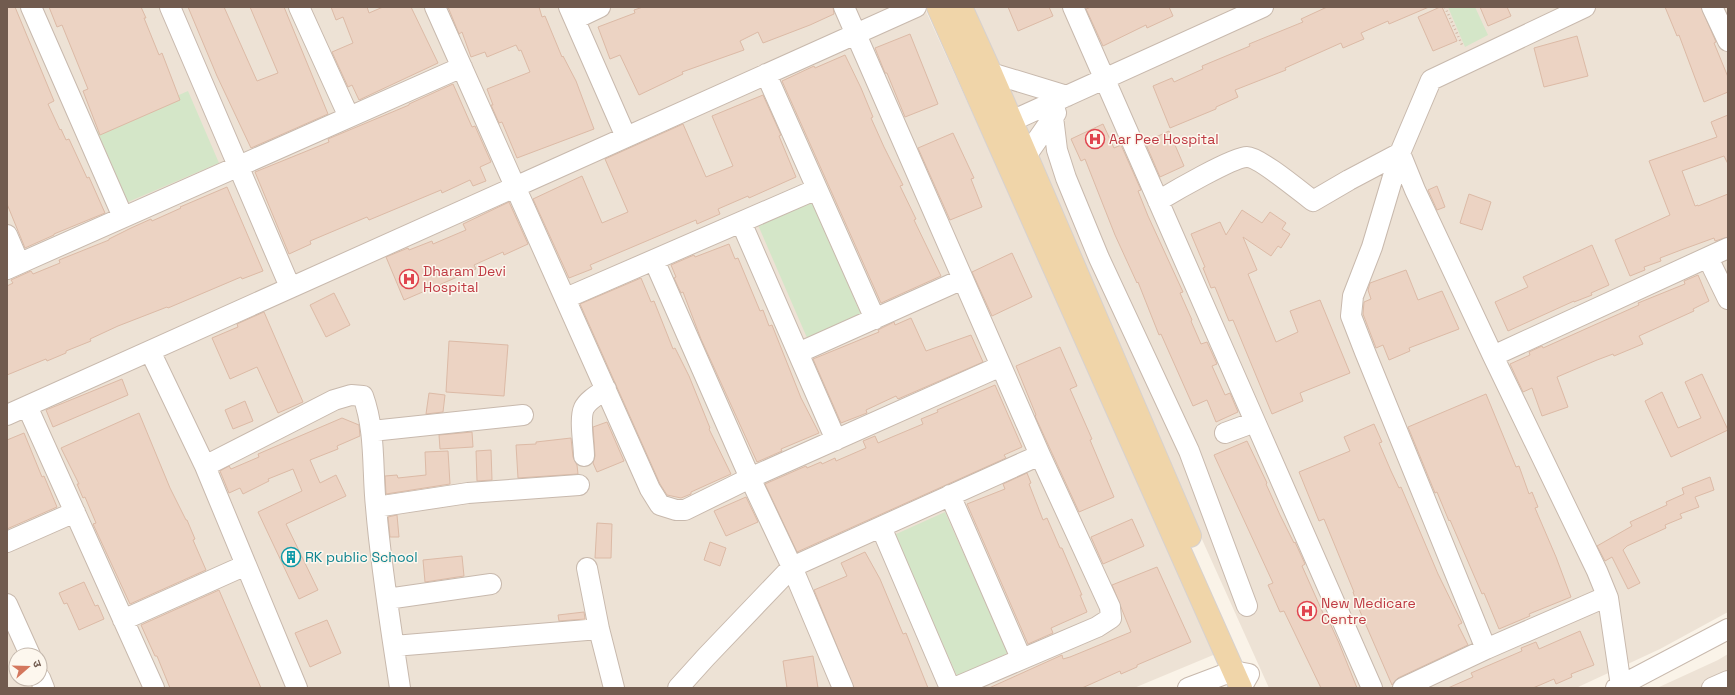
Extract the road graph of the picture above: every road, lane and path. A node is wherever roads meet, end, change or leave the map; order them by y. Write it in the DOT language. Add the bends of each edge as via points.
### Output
graph roads {
  1 [pos="32,7"];
  2 [pos="170,7"];
  3 [pos="299,7"];
  4 [pos="435,7"];
  5 [pos="600,7"];
  6 [pos="844,7"];
  7 [pos="916,7"];
  8 [pos="938,7"];
  9 [pos="961,7"];
  10 [pos="1072,7"];
  11 [pos="1263,7"];
  12 [pos="1445,7"];
  13 [pos="1585,7"];
  14 [pos="1712,7"];
  15 [pos="572,13"];
  16 [pos="856,34"];
  17 [pos="1728,41"];
  18 [pos="1470,62"];
  19 [pos="462,67"];
  20 [pos="991,73"];
  21 [pos="766,74"];
  22 [pos="1104,79"];
  23 [pos="1067,96"];
  24 [pos="349,117"];
  25 [pos="1053,117"];
  26 [pos="1002,125"];
  27 [pos="626,137"];
  28 [pos="1400,153"];
  29 [pos="1026,156"];
  30 [pos="238,166"];
  31 [pos="516,186"];
  32 [pos="817,189"];
  33 [pos="1158,201"];
  34 [pos="123,218"];
  35 [pos="741,222"];
  36 [pos="7,235"];
  37 [pos="1728,248"];
  38 [pos="1708,258"];
  39 [pos="654,260"];
  40 [pos="13,266"];
  41 [pos="963,279"];
  42 [pos="290,287"];
  43 [pos="566,298"];
  44 [pos="1728,299"];
  45 [pos="875,319"];
  46 [pos="150,351"];
  47 [pos="798,353"];
  48 [pos="1493,356"];
  49 [pos="1001,366"];
  50 [pos="606,389"];
  51 [pos="27,406"];
  52 [pos="7,415"];
  53 [pos="523,415"];
  54 [pos="1255,422"];
  55 [pos="372,431"];
  56 [pos="1225,433"];
  57 [pos="836,440"];
  58 [pos="1040,455"];
  59 [pos="584,456"];
  60 [pos="205,466"];
  61 [pos="750,478"];
  62 [pos="579,485"];
  63 [pos="950,495"];
  64 [pos="376,507"];
  65 [pos="75,512"];
  66 [pos="881,527"];
  67 [pos="7,542"];
  68 [pos="246,566"];
  69 [pos="792,567"];
  70 [pos="587,568"];
  71 [pos="491,584"];
  72 [pos="1608,598"];
  73 [pos="387,599"];
  74 [pos="7,604"];
  75 [pos="1247,606"];
  76 [pos="123,620"];
  77 [pos="599,629"];
  78 [pos="1728,629"];
  79 [pos="394,646"];
  80 [pos="26,647"];
  81 [pos="1486,649"];
  82 [pos="1021,658"];
  83 [pos="1245,680"];
  84 [pos="1728,680"];
  85 [pos="1618,687"];
  86 [pos="154,688"];
  87 [pos="297,688"];
  88 [pos="400,688"];
  89 [pos="614,688"];
  90 [pos="678,688"];
  91 [pos="842,688"];
  92 [pos="950,688"];
  93 [pos="954,688"];
  94 [pos="1188,688"];
  95 [pos="1372,688"];
  96 [pos="1403,688"];
  97 [pos="1712,688"];
  1 -- 34 [label="street"];
  2 -- 30 [label="street"];
  3 -- 24 [label="street"];
  4 -- 19 [label="street"];
  5 -- 15 [label="street"];
  6 -- 16 [label="street"];
  7 -- 16 [label="street"];
  8 -- 26 [label="main road"];
  9 -- 20 [label="main road"];
  10 -- 22 [label="street"];
  11 -- 22 [label="street"];
  12 -- 18 [label="path"];
  13 -- 18 [label="street"];
  14 -- 17 [label="street"];
  15 -- 27 [label="street"];
  16 -- 21 [label="street"];
  16 -- 41 [label="street"];
  18 -- 28 [label="street" via="1431,80"];
  19 -- 24 [label="street"];
  19 -- 31 [label="street"];
  20 -- 23 [label="street"];
  20 -- 26 [label="main road"];
  21 -- 27 [label="street"];
  21 -- 32 [label="street"];
  22 -- 23 [label="street"];
  22 -- 33 [label="street"];
  23 -- 25 [label="street"];
  23 -- 26 [label="street"];
  24 -- 30 [label="street"];
  25 -- 29 [label="street"];
  25 -- 75 [label="street" via="1057,150 1066,178 1099,258 1189,451"];
  26 -- 29 [label="main road"];
  26 -- 83 [label="main road"];
  27 -- 31 [label="street"];
  28 -- 33 [label="street" via="1313,201 1260,161 1247,157 1230,162"];
  28 -- 48 [label="street"];
  28 -- 81 [label="street" via="1372,247 1353,296 1351,316"];
  29 -- 83 [label="main road"];
  30 -- 34 [label="street"];
  30 -- 42 [label="street"];
  31 -- 42 [label="street"];
  31 -- 43 [label="street"];
  32 -- 35 [label="street"];
  32 -- 45 [label="street"];
  33 -- 54 [label="street"];
  34 -- 40 [label="street"];
  35 -- 39 [label="street"];
  35 -- 47 [label="street"];
  36 -- 40 [label="street"];
  37 -- 38 [label="street"];
  38 -- 44 [label="street"];
  38 -- 48 [label="street"];
  39 -- 43 [label="street"];
  39 -- 61 [label="street"];
  41 -- 45 [label="street"];
  41 -- 49 [label="street"];
  42 -- 46 [label="street"];
  43 -- 50 [label="street"];
  45 -- 47 [label="street"];
  46 -- 51 [label="street"];
  46 -- 60 [label="street"];
  47 -- 57 [label="street"];
  48 -- 72 [label="street"];
  49 -- 57 [label="street"];
  49 -- 58 [label="street"];
  50 -- 59 [label="street" via="592,398 584,408"];
  50 -- 61 [label="street" via="650,489 660,504 676,510 685,510"];
  51 -- 52 [label="street"];
  51 -- 65 [label="street"];
  53 -- 55 [label="street"];
  54 -- 56 [label="street"];
  54 -- 95 [label="street"];
  55 -- 60 [label="street" via="363,396 351,395 334,400"];
  55 -- 64 [label="street"];
  57 -- 61 [label="street"];
  58 -- 63 [label="street"];
  58 -- 82 [label="street" via="1110,607 1111,618 1097,627"];
  60 -- 68 [label="street"];
  61 -- 69 [label="street"];
  62 -- 64 [label="street" via="468,493"];
  63 -- 66 [label="street"];
  63 -- 82 [label="street"];
  64 -- 73 [label="street"];
  65 -- 67 [label="street"];
  65 -- 76 [label="street"];
  66 -- 69 [label="street"];
  66 -- 92 [label="street"];
  68 -- 76 [label="street"];
  68 -- 87 [label="street"];
  69 -- 90 [label="street"];
  69 -- 91 [label="street"];
  70 -- 77 [label="street"];
  71 -- 73 [label="street"];
  72 -- 81 [label="street" via="1600,599"];
  72 -- 85 [label="street"];
  73 -- 79 [label="street"];
  74 -- 80 [label="street"];
  76 -- 86 [label="street"];
  77 -- 79 [label="street"];
  77 -- 89 [label="street"];
  78 -- 85 [label="street"];
  79 -- 88 [label="street"];
  81 -- 96 [label="street"];
  82 -- 93 [label="street"];
  83 -- 94 [label="street"];
  84 -- 97 [label="street"];
}
